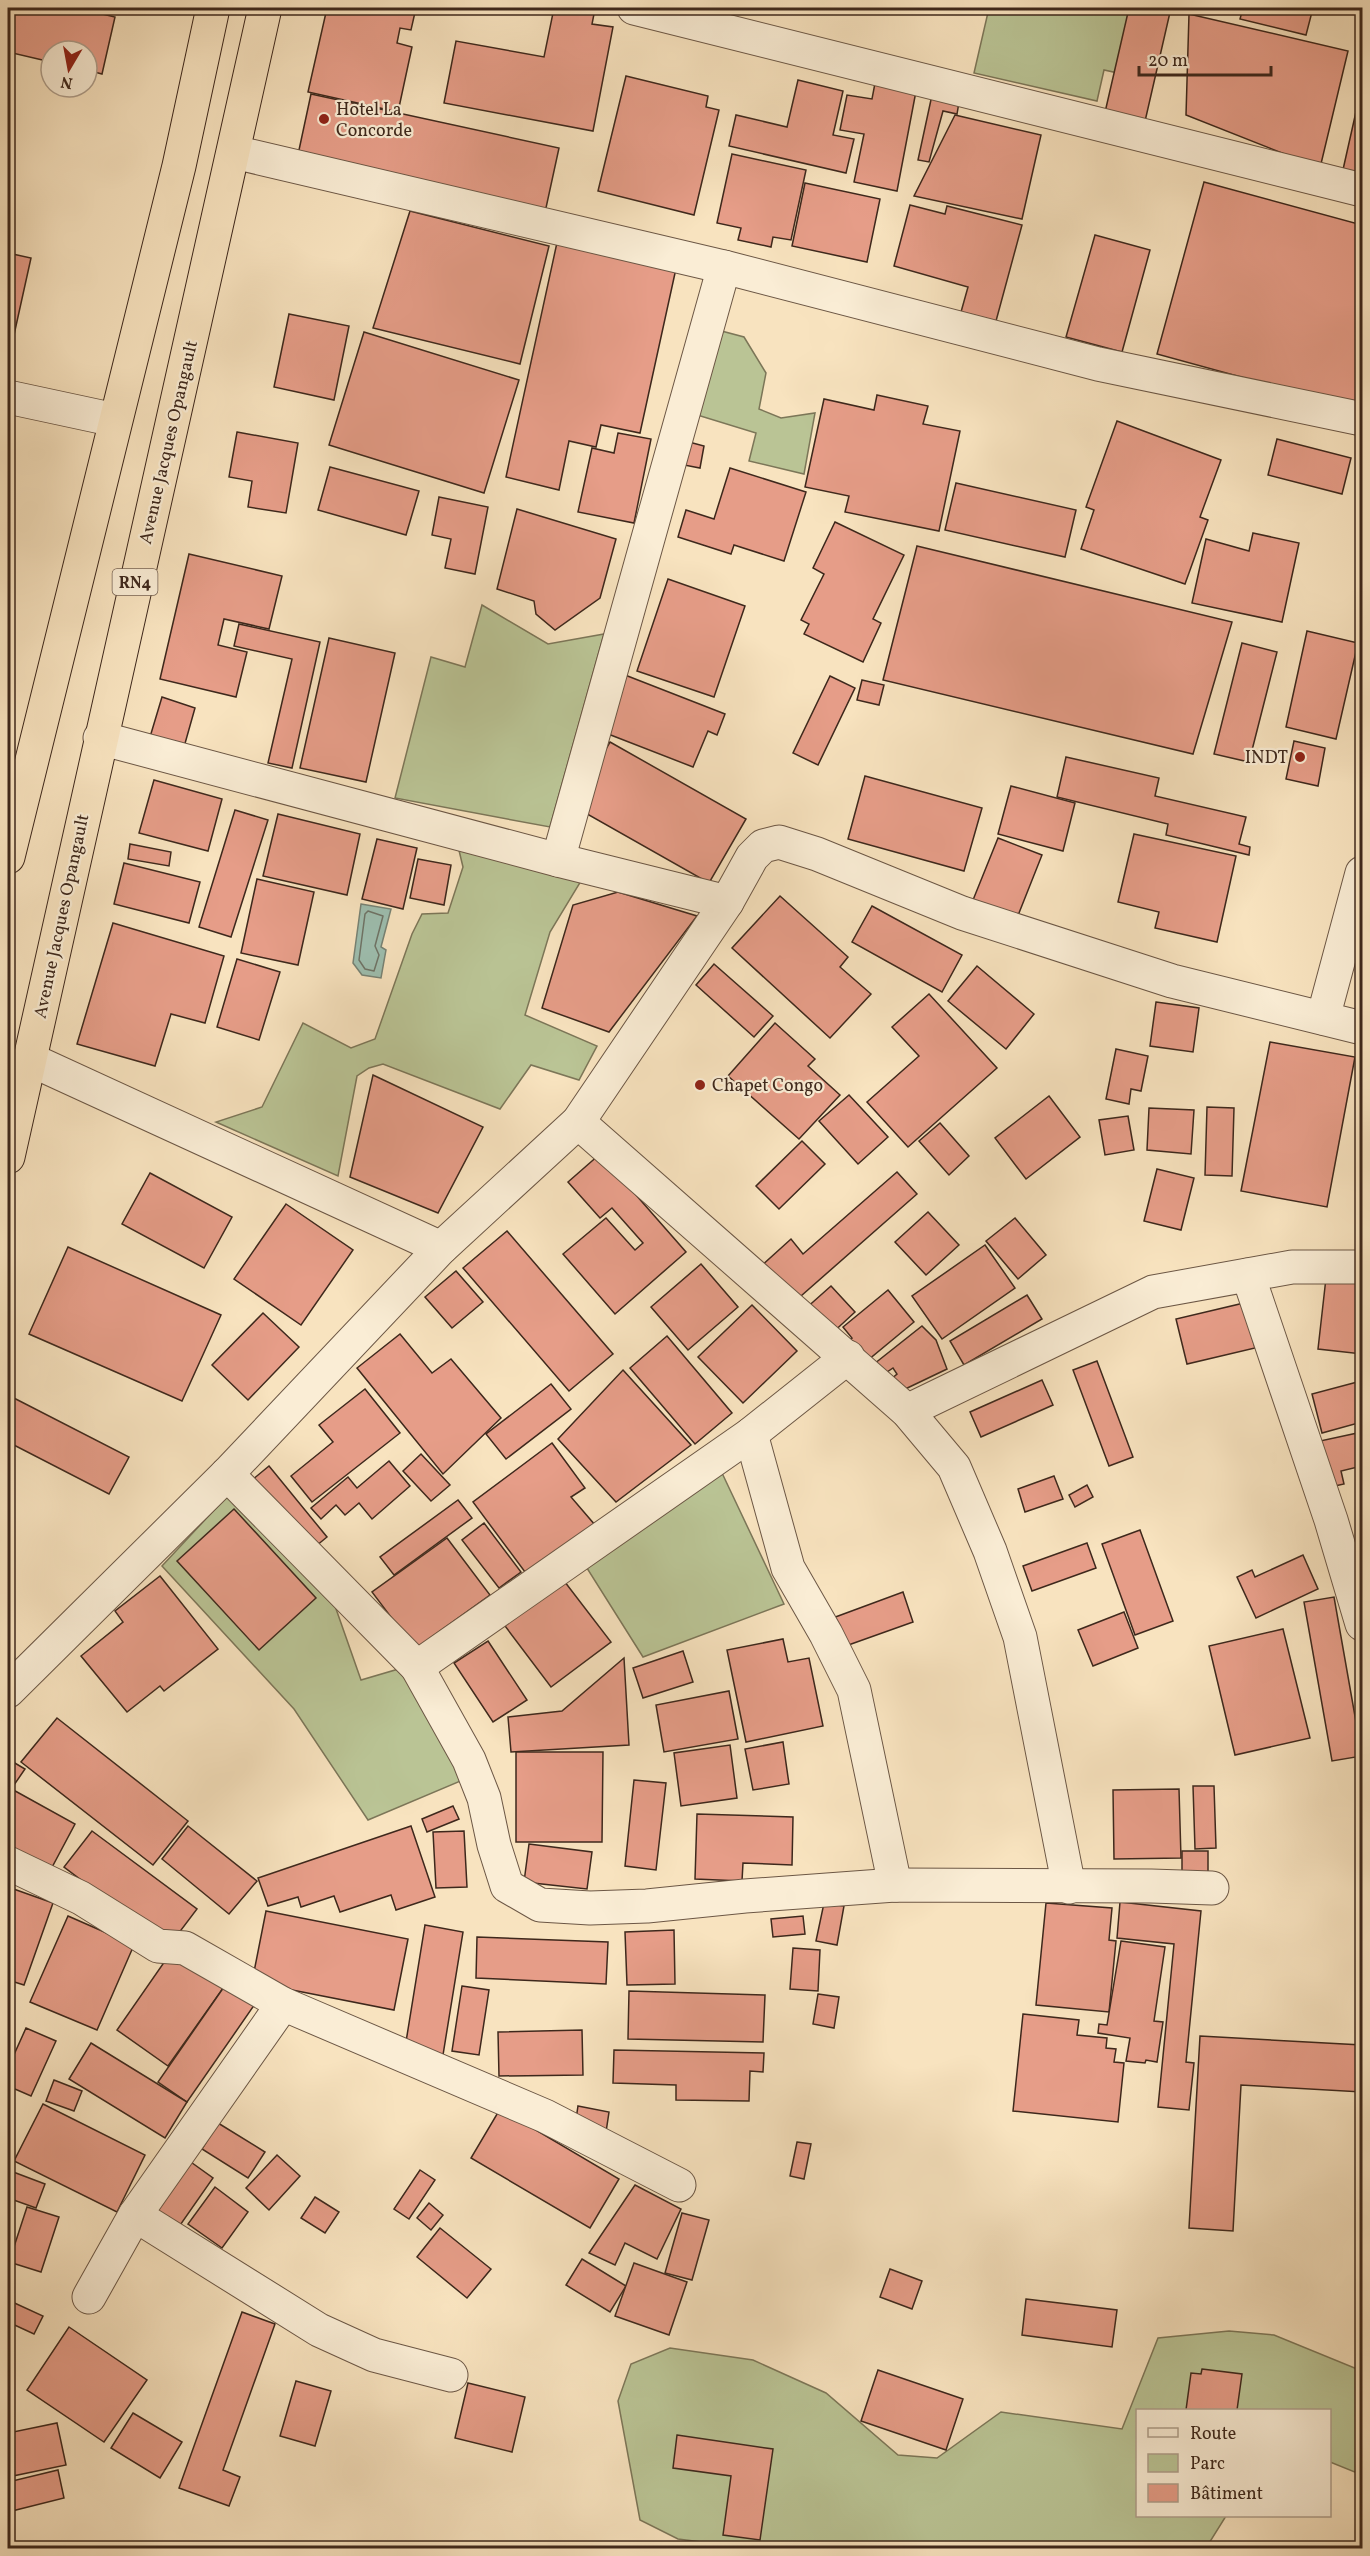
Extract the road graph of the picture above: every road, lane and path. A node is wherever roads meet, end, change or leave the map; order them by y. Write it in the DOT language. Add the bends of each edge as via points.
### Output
graph roads {
  1 [pos="265,8"];
  2 [pos="634,8"];
  3 [pos="206,9"];
  4 [pos="234,152"];
  5 [pos="1362,190"];
  6 [pos="724,267"];
  7 [pos="8,397"];
  8 [pos="1362,419"];
  9 [pos="115,420"];
  10 [pos="100,738"];
  11 [pos="8,857"];
  12 [pos="558,860"];
  13 [pos="1362,873"];
  14 [pos="727,902"];
  15 [pos="1323,1018"];
  16 [pos="1362,1028"];
  17 [pos="29,1059"];
  18 [pos="578,1122"];
  19 [pos="8,1157"];
  20 [pos="441,1248"];
  21 [pos="1362,1267"];
  22 [pos="1248,1275"];
  23 [pos="848,1358"];
  24 [pos="907,1411"];
  25 [pos="751,1434"];
  26 [pos="227,1474"];
  27 [pos="1362,1624"];
  28 [pos="417,1667"];
  29 [pos="8,1691"];
  30 [pos="8,1863"];
  31 [pos="895,1885"];
  32 [pos="1069,1887"];
  33 [pos="1212,1888"];
  34 [pos="282,2004"];
  35 [pos="679,2185"];
  36 [pos="135,2215"];
  37 [pos="89,2297"];
  38 [pos="451,2375"];
  1 -- 4 [label="highway, Avenue Jacques Opangault / RN4"];
  2 -- 5 [label="street"];
  3 -- 9 [label="highway" via="180,166"];
  4 -- 6 [label="street"];
  4 -- 10 [label="highway, Avenue Jacques Opangault / RN4"];
  6 -- 8 [label="street" via="1098,364"];
  6 -- 12 [label="street"];
  7 -- 9 [label="street"];
  9 -- 11 [label="highway"];
  10 -- 12 [label="street"];
  10 -- 17 [label="highway, Avenue Jacques Opangault / RN4"];
  12 -- 14 [label="street"];
  13 -- 15 [label="street"];
  14 -- 15 [label="street" via="752,857 763,846 779,842 962,913 1116,963 1172,981"];
  14 -- 18 [label="street"];
  15 -- 16 [label="street"];
  17 -- 19 [label="highway, Avenue Jacques Opangault / RN4"];
  17 -- 20 [label="street"];
  18 -- 20 [label="street"];
  18 -- 23 [label="street"];
  20 -- 26 [label="street"];
  21 -- 22 [label="street" via="1292,1267"];
  22 -- 24 [label="street" via="1153,1292"];
  22 -- 27 [label="street"];
  23 -- 24 [label="street"];
  23 -- 25 [label="street"];
  24 -- 32 [label="street" via="954,1467 990,1551 1020,1637"];
  25 -- 28 [label="street"];
  25 -- 31 [label="street" via="788,1568 854,1690"];
  26 -- 28 [label="street"];
  26 -- 29 [label="street"];
  28 -- 31 [label="street" via="469,1760 484,1798 507,1886 540,1905 647,1906"];
  30 -- 34 [label="street" via="81,1898 158,1946 185,1948"];
  31 -- 32 [label="street"];
  32 -- 33 [label="street"];
  34 -- 35 [label="street" via="545,2116"];
  34 -- 36 [label="street"];
  36 -- 37 [label="street"];
  36 -- 38 [label="street" via="319,2330 374,2355"];
}
